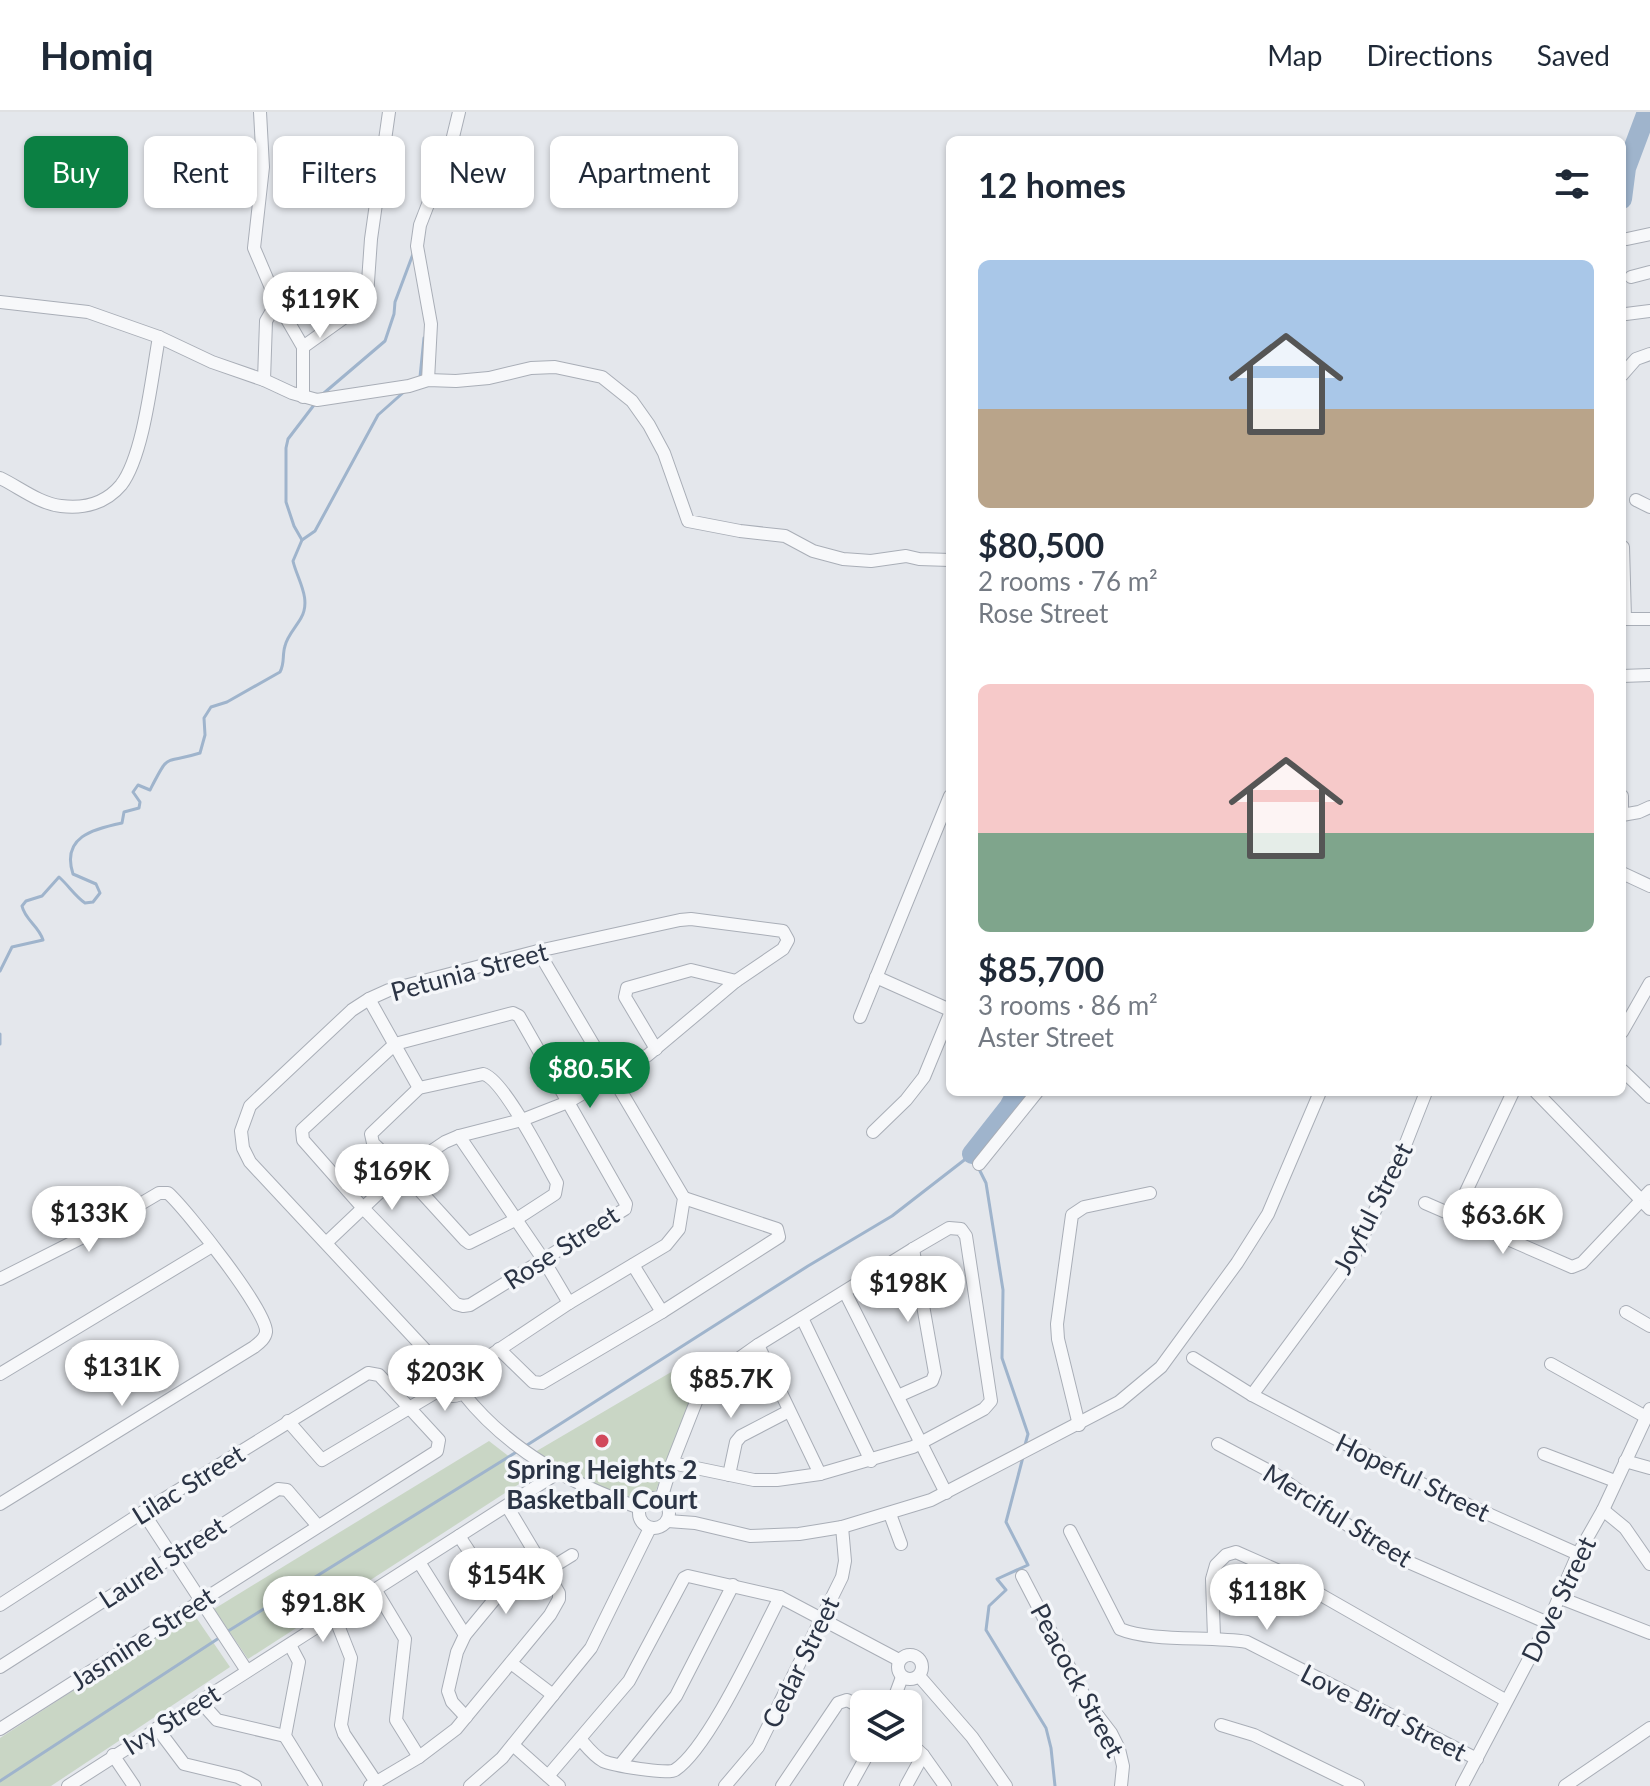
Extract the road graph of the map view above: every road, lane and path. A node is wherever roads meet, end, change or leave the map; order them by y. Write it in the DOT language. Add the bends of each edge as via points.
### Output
graph roads {
  1 [pos="260,112"];
  2 [pos="389,112"];
  3 [pos="459,112"];
  4 [pos="1650,234"];
  5 [pos="1627,239"];
  6 [pos="1650,272"];
  7 [pos="1631,277"];
  8 [pos="0,302"];
  9 [pos="277,302"];
  10 [pos="1650,311"];
  11 [pos="1626,314"];
  12 [pos="159,337"];
  13 [pos="303,347"];
  14 [pos="1650,354"];
  15 [pos="1626,370"];
  16 [pos="264,380"];
  17 [pos="428,380"];
  18 [pos="303,397"];
  19 [pos="0,478"];
  20 [pos="1636,500"];
  21 [pos="1650,507"];
  22 [pos="946,560"];
  23 [pos="1626,619"];
  24 [pos="1650,619"];
  25 [pos="1650,675"];
  26 [pos="1626,676"];
  27 [pos="946,806"];
  28 [pos="1650,807"];
  29 [pos="1626,811"];
  30 [pos="1626,875"];
  31 [pos="1650,886"];
  32 [pos="538,951"];
  33 [pos="876,977"];
  34 [pos="736,981"];
  35 [pos="1649,987"];
  36 [pos="369,999"];
  37 [pos="946,1010"];
  38 [pos="860,1017"];
  39 [pos="946,1022"];
  40 [pos="1626,1025"];
  41 [pos="395,1044"];
  42 [pos="656,1049"];
  43 [pos="1626,1074"];
  44 [pos="612,1077"];
  45 [pos="419,1088"];
  46 [pos="1034,1096"];
  47 [pos="1318,1096"];
  48 [pos="1424,1096"];
  49 [pos="1511,1096"];
  50 [pos="1540,1096"];
  51 [pos="1650,1097"];
  52 [pos="568,1102"];
  53 [pos="522,1120"];
  54 [pos="873,1132"];
  55 [pos="459,1136"];
  56 [pos="979,1164"];
  57 [pos="402,1171"];
  58 [pos="1150,1193"];
  59 [pos="684,1198"];
  60 [pos="1647,1200"];
  61 [pos="1425,1203"];
  62 [pos="363,1208"];
  63 [pos="1455,1215"];
  64 [pos="515,1220"];
  65 [pos="326,1243"];
  66 [pos="212,1246"];
  67 [pos="913,1249"];
  68 [pos="543,1259"];
  69 [pos="633,1265"];
  70 [pos="0,1279"];
  71 [pos="845,1292"];
  72 [pos="569,1303"];
  73 [pos="662,1312"];
  74 [pos="1626,1312"];
  75 [pos="802,1318"];
  76 [pos="1650,1326"];
  77 [pos="758,1345"];
  78 [pos="499,1349"];
  79 [pos="1193,1358"];
  80 [pos="1551,1364"];
  81 [pos="445,1371"];
  82 [pos="464,1373"];
  83 [pos="0,1374"];
  84 [pos="441,1389"];
  85 [pos="463,1393"];
  86 [pos="1252,1395"];
  87 [pos="898,1396"];
  88 [pos="409,1408"];
  89 [pos="789,1411"];
  90 [pos="1648,1413"];
  91 [pos="288,1421"];
  92 [pos="1079,1425"];
  93 [pos="922,1443"];
  94 [pos="1218,1444"];
  95 [pos="1544,1454"];
  96 [pos="871,1461"];
  97 [pos="1625,1461"];
  98 [pos="672,1463"];
  99 [pos="1650,1468"];
  100 [pos="559,1472"];
  101 [pos="820,1474"];
  102 [pos="729,1475"];
  103 [pos="1615,1481"];
  104 [pos="946,1493"];
  105 [pos="661,1499"];
  106 [pos="0,1504"];
  107 [pos="507,1506"];
  108 [pos="640,1508"];
  109 [pos="1603,1510"];
  110 [pos="143,1512"];
  111 [pos="890,1514"];
  112 [pos="668,1521"];
  113 [pos="317,1525"];
  114 [pos="842,1527"];
  115 [pos="650,1528"];
  116 [pos="1070,1531"];
  117 [pos="459,1536"];
  118 [pos="901,1544"];
  119 [pos="1578,1554"];
  120 [pos="572,1555"];
  121 [pos="171,1556"];
  122 [pos="419,1562"];
  123 [pos="1650,1564"];
  124 [pos="546,1571"];
  125 [pos="1022,1576"];
  126 [pos="733,1585"];
  127 [pos="375,1589"];
  128 [pos="780,1597"];
  129 [pos="1558,1597"];
  130 [pos="200,1602"];
  131 [pos="0,1605"];
  132 [pos="334,1615"];
  133 [pos="822,1618"];
  134 [pos="1548,1623"];
  135 [pos="1650,1633"];
  136 [pos="465,1635"];
  137 [pos="1214,1637"];
  138 [pos="290,1645"];
  139 [pos="899,1660"];
  140 [pos="511,1663"];
  141 [pos="0,1667"];
  142 [pos="247,1671"];
  143 [pos="919,1676"];
  144 [pos="902,1677"];
  145 [pos="897,1690"];
  146 [pos="553,1695"];
  147 [pos="1505,1700"];
  148 [pos="200,1701"];
  149 [pos="850,1702"];
  150 [pos="466,1717"];
  151 [pos="1221,1725"];
  152 [pos="157,1728"];
  153 [pos="1650,1728"];
  154 [pos="0,1729"];
  155 [pos="285,1736"];
  156 [pos="581,1740"];
  157 [pos="513,1745"];
  158 [pos="113,1755"];
  159 [pos="923,1755"];
  160 [pos="419,1757"];
  161 [pos="1477,1759"];
  162 [pos="863,1762"];
  163 [pos="621,1764"];
  164 [pos="548,1776"];
  165 [pos="373,1784"];
  166 [pos="68,1786"];
  167 [pos="134,1786"];
  168 [pos="255,1786"];
  169 [pos="316,1786"];
  170 [pos="470,1786"];
  171 [pos="559,1786"];
  172 [pos="725,1786"];
  173 [pos="782,1786"];
  174 [pos="850,1786"];
  175 [pos="906,1786"];
  176 [pos="945,1786"];
  177 [pos="1006,1786"];
  178 [pos="1121,1786"];
  179 [pos="1358,1786"];
  180 [pos="1462,1786"];
  181 [pos="1565,1786"];
  1 -- 9 [label="street" via="263,167 254,248"];
  2 -- 13 [label="street" via="367,296"];
  3 -- 17 [label="street" via="417,246 431,324"];
  4 -- 5 [label="street"];
  6 -- 7 [label="street"];
  8 -- 12 [label="street" via="88,312"];
  9 -- 13 [label="street"];
  9 -- 16 [label="street" via="266,321"];
  10 -- 11 [label="street"];
  12 -- 16 [label="street"];
  12 -- 19 [label="street" via="140,439 126,477 110,496 82,507 60,506"];
  13 -- 18 [label="street"];
  14 -- 15 [label="street"];
  16 -- 18 [label="street"];
  17 -- 18 [label="street" via="331,399"];
  17 -- 22 [label="street" via="489,378 555,367 602,377 632,401 649,425 688,521 785,536 843,559"];
  20 -- 21 [label="street"];
  23 -- 24 [label="street"];
  25 -- 26 [label="street"];
  27 -- 33 [label="street"];
  28 -- 29 [label="street"];
  30 -- 31 [label="street"];
  32 -- 34 [label="street, Petunia Street" via="691,919 783,931 788,940 783,949"];
  32 -- 36 [label="street, Petunia Street"];
  32 -- 44 [label="street"];
  33 -- 37 [label="street"];
  33 -- 38 [label="street"];
  34 -- 42 [label="street"];
  34 -- 42 [label="street" via="691,970 627,988 625,997"];
  35 -- 40 [label="street"];
  36 -- 41 [label="street"];
  36 -- 65 [label="street, Petunia Street" via="250,1106 241,1131 250,1162"];
  39 -- 54 [label="street" via="924,1077"];
  41 -- 45 [label="street"];
  41 -- 52 [label="street, Rose Street" via="516,1013"];
  41 -- 62 [label="street, Rose Street" via="301,1135"];
  42 -- 44 [label="street"];
  43 -- 51 [label="street"];
  44 -- 52 [label="street"];
  44 -- 59 [label="street"];
  45 -- 53 [label="street" via="489,1075"];
  45 -- 57 [label="street" via="371,1134 373,1143"];
  46 -- 56 [label="street"];
  47 -- 92 [label="street" via="1268,1214 1178,1346 1137,1389"];
  48 -- 86 [label="street, Joyful Street" via="1353,1258"];
  49 -- 63 [label="street"];
  50 -- 60 [label="street"];
  52 -- 53 [label="street"];
  52 -- 68 [label="street, Rose Street" via="626,1204"];
  53 -- 55 [label="street"];
  53 -- 64 [label="street" via="557,1189"];
  55 -- 57 [label="street"];
  55 -- 64 [label="street"];
  57 -- 62 [label="street"];
  57 -- 64 [label="street" via="469,1243"];
  58 -- 92 [label="street" via="1084,1207 1070,1219 1058,1339"];
  59 -- 69 [label="street" via="674,1238"];
  59 -- 73 [label="street" via="777,1229 779,1237"];
  60 -- 63 [label="street" via="1572,1267"];
  61 -- 63 [label="street"];
  62 -- 65 [label="street"];
  62 -- 68 [label="street, Rose Street" via="463,1306"];
  64 -- 68 [label="street"];
  65 -- 81 [label="street, Petunia Street"];
  66 -- 70 [label="street" via="163,1192"];
  66 -- 83 [label="street"];
  66 -- 106 [label="street" via="260,1312 266,1332 262,1341"];
  67 -- 71 [label="street"];
  67 -- 87 [label="street" via="935,1373 932,1381"];
  67 -- 93 [label="street" via="949,1228 961,1229 966,1236 991,1401"];
  68 -- 72 [label="street"];
  69 -- 72 [label="street"];
  69 -- 73 [label="street"];
  71 -- 75 [label="street"];
  71 -- 87 [label="street"];
  72 -- 78 [label="street"];
  73 -- 78 [label="street" via="537,1385"];
  74 -- 76 [label="street"];
  75 -- 77 [label="street"];
  75 -- 96 [label="street"];
  77 -- 89 [label="street"];
  77 -- 98 [label="street" via="703,1384"];
  78 -- 82 [label="street"];
  79 -- 86 [label="street, Hopeful Street"];
  80 -- 90 [label="street"];
  81 -- 82 [label="street"];
  81 -- 84 [label="street"];
  82 -- 85 [label="street"];
  84 -- 85 [label="street" via="448,1395"];
  84 -- 88 [label="street"];
  85 -- 100 [label="street" via="507,1440"];
  86 -- 119 [label="street, Hopeful Street" via="1430,1488"];
  87 -- 93 [label="street"];
  88 -- 91 [label="street, Lilac Street" via="379,1375 368,1373"];
  88 -- 91 [label="street" via="322,1460"];
  88 -- 113 [label="street, Jasmine Street" via="439,1440 437,1451"];
  89 -- 101 [label="street"];
  89 -- 102 [label="street" via="741,1436"];
  90 -- 97 [label="street, Dove Street"];
  91 -- 110 [label="street, Lilac Street"];
  92 -- 104 [label="street"];
  93 -- 96 [label="street"];
  93 -- 104 [label="street"];
  94 -- 134 [label="street, Merciful Street" via="1275,1474 1406,1561"];
  95 -- 103 [label="street"];
  96 -- 101 [label="street"];
  97 -- 99 [label="street"];
  97 -- 103 [label="street, Dove Street"];
  98 -- 102 [label="street"];
  98 -- 105 [label="street"];
  100 -- 107 [label="street, Ivy Street"];
  100 -- 108 [label="street"];
  101 -- 102 [label="street" via="777,1480"];
  103 -- 109 [label="street, Dove Street"];
  104 -- 111 [label="street"];
  105 -- 108 [label="street" via="648,1499"];
  105 -- 112 [label="street" via="669,1509"];
  107 -- 117 [label="street, Ivy Street"];
  107 -- 124 [label="street"];
  108 -- 115 [label="street" via="640,1520"];
  109 -- 119 [label="street, Dove Street"];
  109 -- 123 [label="street" via="1625,1528"];
  110 -- 121 [label="street"];
  110 -- 131 [label="street, Lilac Street"];
  111 -- 114 [label="street"];
  111 -- 118 [label="street"];
  112 -- 114 [label="street" via="750,1536"];
  112 -- 115 [label="street"];
  113 -- 121 [label="street, Laurel Street" via="283,1487"];
  113 -- 130 [label="street, Jasmine Street"];
  114 -- 133 [label="street, Cedar Street" via="842,1577"];
  115 -- 146 [label="street" via="591,1648"];
  116 -- 137 [label="street, Love Bird Street" via="1120,1629"];
  117 -- 122 [label="street, Ivy Street"];
  117 -- 136 [label="street" via="498,1595"];
  119 -- 129 [label="street, Dove Street"];
  120 -- 124 [label="street"];
  121 -- 130 [label="street"];
  121 -- 141 [label="street, Laurel Street"];
  122 -- 127 [label="street, Ivy Street"];
  122 -- 136 [label="street"];
  124 -- 140 [label="street" via="559,1599"];
  125 -- 178 [label="street, Peacock Street" via="1088,1703 1119,1749"];
  126 -- 128 [label="street"];
  126 -- 156 [label="street" via="684,1578 629,1681"];
  126 -- 163 [label="street" via="676,1696"];
  127 -- 132 [label="street, Ivy Street"];
  127 -- 160 [label="street" via="405,1639 396,1720"];
  128 -- 133 [label="street"];
  128 -- 163 [label="street" via="715,1718 687,1758 666,1773"];
  129 -- 134 [label="street, Dove Street"];
  129 -- 135 [label="street"];
  130 -- 142 [label="street"];
  130 -- 154 [label="street, Jasmine Street"];
  132 -- 138 [label="street, Ivy Street"];
  132 -- 165 [label="street" via="351,1658 341,1725"];
  133 -- 139 [label="street"];
  133 -- 172 [label="street, Cedar Street" via="758,1747"];
  134 -- 147 [label="street, Dove Street"];
  136 -- 150 [label="street" via="448,1691"];
  137 -- 147 [label="street" via="1212,1579 1216,1565 1236,1552 1279,1571"];
  137 -- 161 [label="street, Love Bird Street" via="1247,1642"];
  138 -- 142 [label="street, Ivy Street"];
  138 -- 155 [label="street" via="299,1666"];
  139 -- 143 [label="street" via="915,1656 922,1665"];
  139 -- 144 [label="street"];
  140 -- 146 [label="street"];
  140 -- 150 [label="street"];
  142 -- 148 [label="street, Ivy Street"];
  143 -- 144 [label="street"];
  143 -- 177 [label="street"];
  144 -- 145 [label="street"];
  146 -- 157 [label="street"];
  147 -- 161 [label="street, Dove Street"];
  148 -- 152 [label="street, Ivy Street"];
  148 -- 155 [label="street" via="217,1720"];
  149 -- 173 [label="street" via="838,1703"];
  150 -- 160 [label="street"];
  151 -- 179 [label="street" via="1254,1735"];
  152 -- 158 [label="street, Ivy Street"];
  152 -- 168 [label="street" via="184,1764"];
  153 -- 181 [label="street"];
  155 -- 169 [label="street"];
  156 -- 163 [label="street" via="605,1762"];
  156 -- 164 [label="street"];
  157 -- 164 [label="street"];
  157 -- 170 [label="street"];
  158 -- 166 [label="street, Ivy Street"];
  158 -- 167 [label="street"];
  159 -- 175 [label="street"];
  159 -- 176 [label="street"];
  160 -- 165 [label="street"];
  161 -- 180 [label="street, Dove Street"];
  162 -- 174 [label="street"];
  164 -- 171 [label="street"];
}
